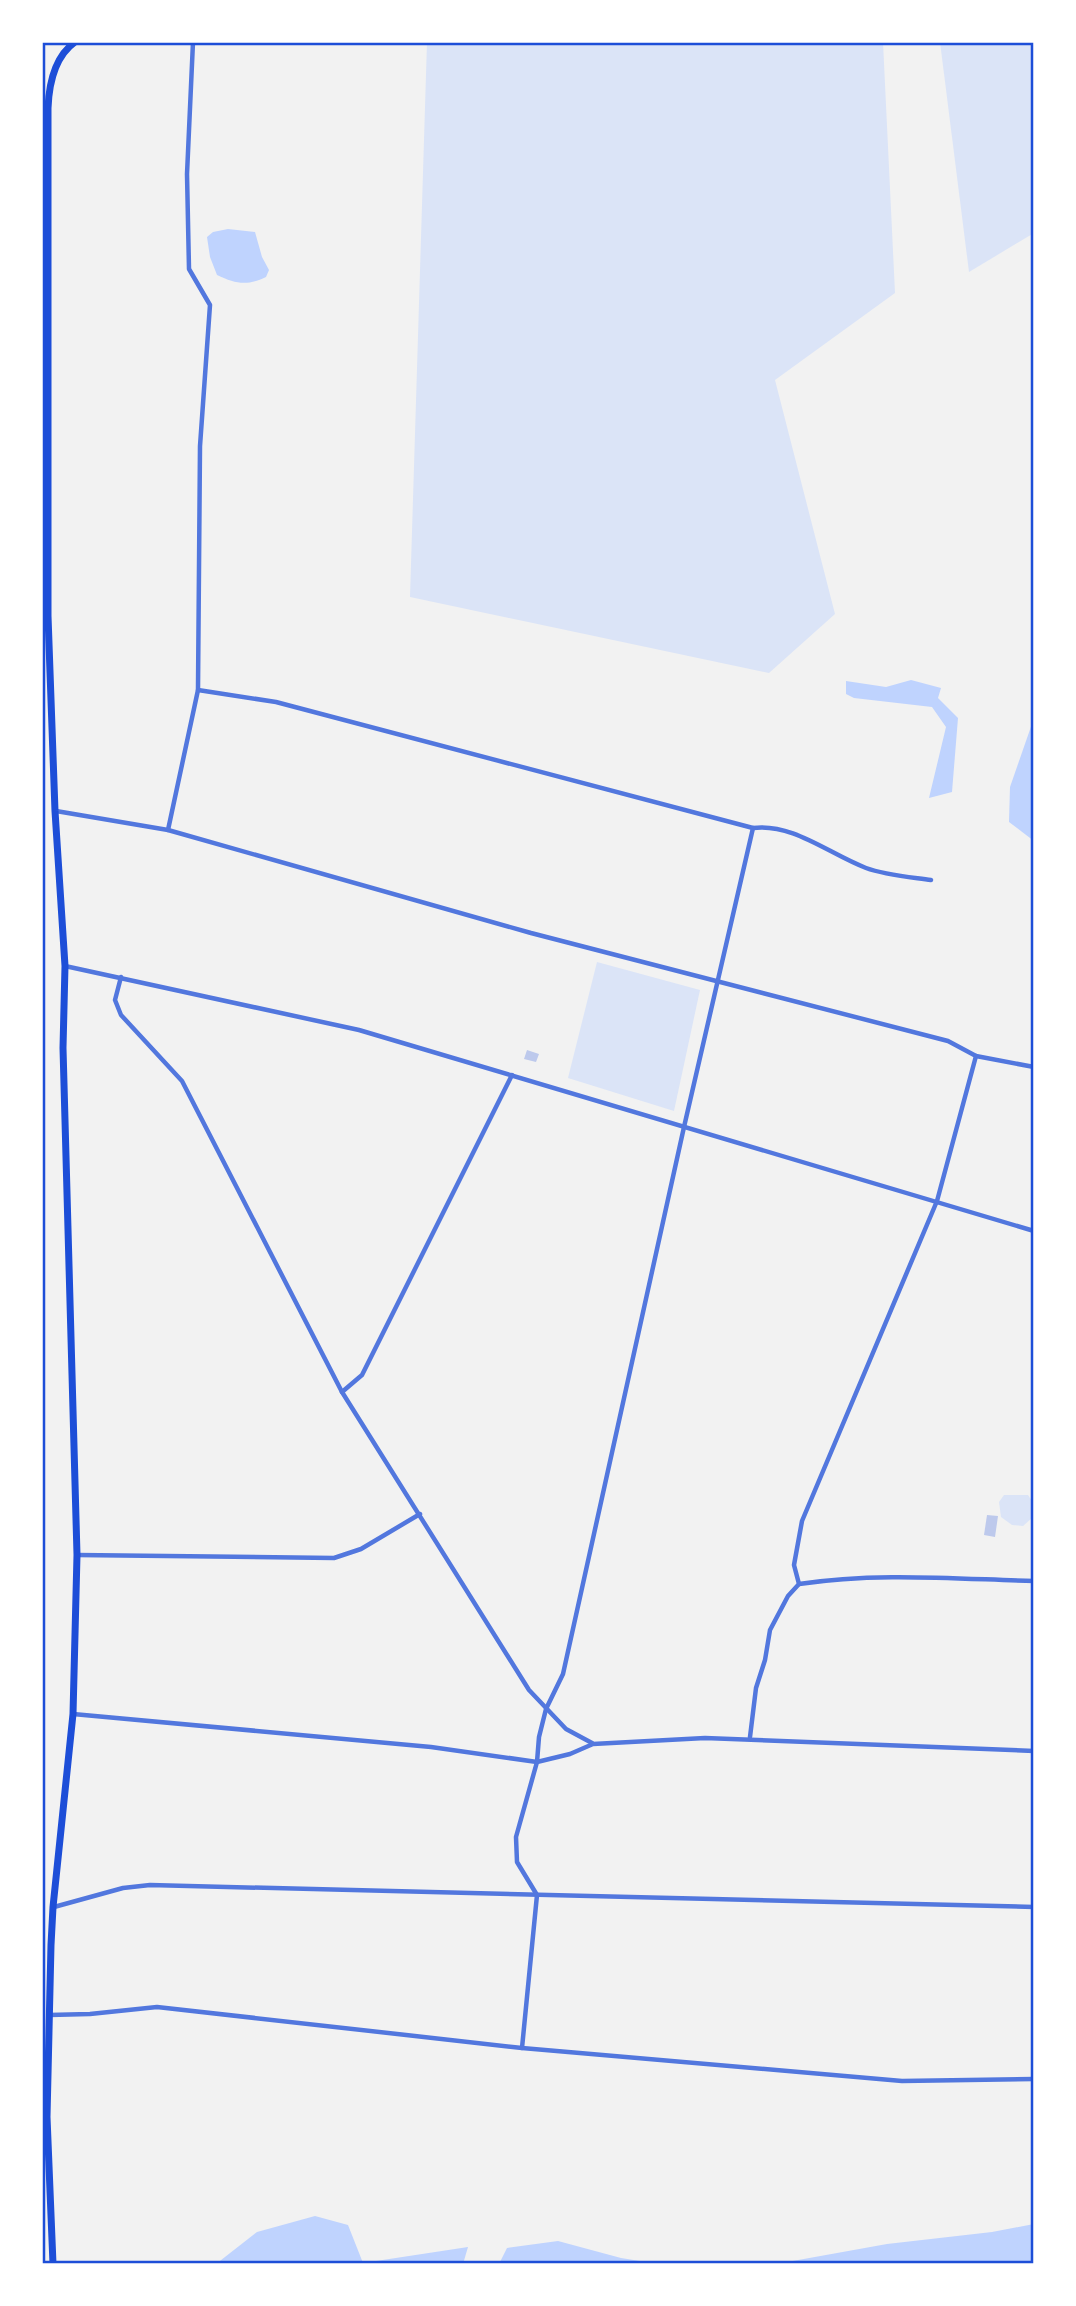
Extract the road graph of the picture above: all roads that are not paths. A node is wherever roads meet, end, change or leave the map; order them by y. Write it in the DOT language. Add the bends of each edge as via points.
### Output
graph roads {
  1 [pos="75,42"];
  2 [pos="193,42"];
  3 [pos="198,691"];
  4 [pos="55,811"];
  5 [pos="753,828"];
  6 [pos="168,830"];
  7 [pos="930,880"];
  8 [pos="65,966"];
  9 [pos="121,978"];
  10 [pos="718,983"];
  11 [pos="976,1056"];
  12 [pos="1034,1067"];
  13 [pos="512,1075"];
  14 [pos="684,1127"];
  15 [pos="937,1201"];
  16 [pos="1034,1231"];
  17 [pos="342,1392"];
  18 [pos="420,1514"];
  19 [pos="77,1555"];
  20 [pos="1034,1581"];
  21 [pos="799,1584"];
  22 [pos="546,1709"];
  23 [pos="73,1714"];
  24 [pos="750,1738"];
  25 [pos="593,1744"];
  26 [pos="1034,1751"];
  27 [pos="537,1762"];
  28 [pos="537,1895"];
  29 [pos="53,1907"];
  30 [pos="1034,1907"];
  31 [pos="49,2015"];
  32 [pos="522,2048"];
  33 [pos="1034,2079"];
  34 [pos="53,2264"];
  1 -- 4 [label="main road" via="57,65 47,108 48,616"];
  2 -- 3 [label="street" via="187,174 189,269 210,304 200,446"];
  3 -- 5 [label="street" via="276,702"];
  3 -- 6 [label="street"];
  4 -- 6 [label="street"];
  4 -- 8 [label="main road"];
  5 -- 7 [label="street" via="785,831 867,869"];
  5 -- 10 [label="street"];
  6 -- 10 [label="street"];
  8 -- 9 [label="street"];
  8 -- 19 [label="main road" via="63,1048"];
  9 -- 13 [label="street" via="359,1030"];
  9 -- 17 [label="street" via="115,1000 121,1015 182,1082"];
  10 -- 11 [label="street" via="948,1041"];
  10 -- 14 [label="street"];
  11 -- 12 [label="street"];
  11 -- 15 [label="street"];
  13 -- 14 [label="street"];
  13 -- 17 [label="street" via="362,1375"];
  14 -- 15 [label="street"];
  14 -- 22 [label="street" via="564,1674"];
  15 -- 16 [label="street"];
  15 -- 21 [label="street" via="802,1521 794,1565"];
  17 -- 18 [label="street"];
  18 -- 19 [label="street" via="361,1549 334,1558"];
  18 -- 22 [label="street" via="529,1690"];
  19 -- 23 [label="main road"];
  20 -- 21 [label="street" via="892,1577"];
  21 -- 24 [label="street" via="769,1630"];
  22 -- 25 [label="street" via="566,1729"];
  22 -- 27 [label="street"];
  23 -- 27 [label="street"];
  23 -- 29 [label="main road"];
  24 -- 25 [label="street"];
  24 -- 26 [label="street"];
  25 -- 27 [label="street"];
  27 -- 28 [label="street" via="516,1837 517,1862"];
  28 -- 29 [label="street" via="150,1885"];
  28 -- 30 [label="street"];
  28 -- 32 [label="street"];
  29 -- 31 [label="main road"];
  31 -- 32 [label="street" via="157,2007"];
  31 -- 34 [label="main road" via="47,2117"];
  32 -- 33 [label="street" via="902,2081"];
}
